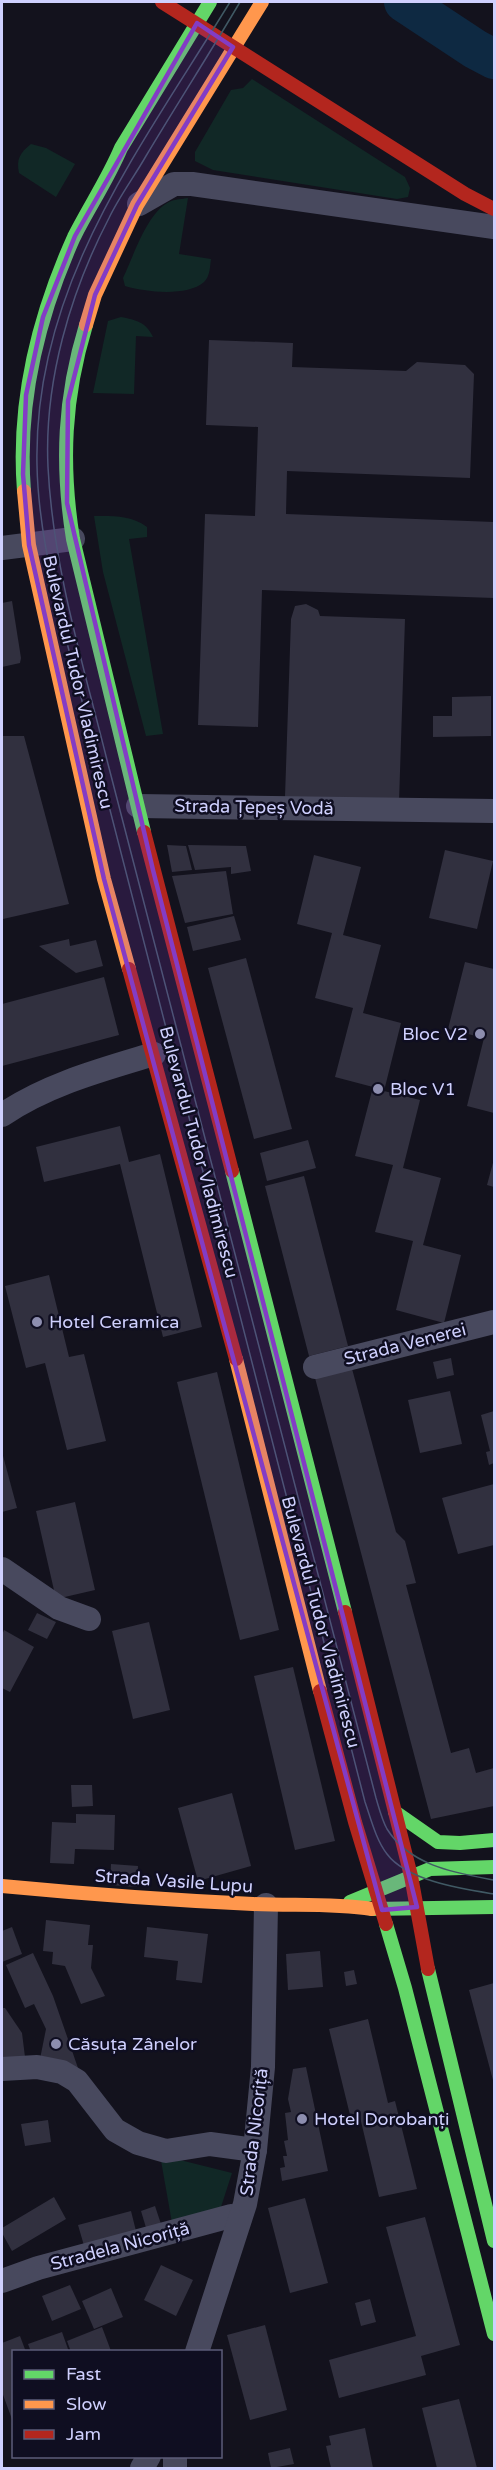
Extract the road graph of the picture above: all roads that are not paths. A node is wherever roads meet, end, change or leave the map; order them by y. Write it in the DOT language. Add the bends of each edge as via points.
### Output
graph roads {
  1 [pos="162,2"];
  2 [pos="210,2"];
  3 [pos="261,4"];
  4 [pos="197,23"];
  5 [pos="233,47"];
  6 [pos="137,205"];
  7 [pos="495,210"];
  8 [pos="495,226"];
  9 [pos="73,539"];
  10 [pos="29,545"];
  11 [pos="2,548"];
  12 [pos="138,806"];
  13 [pos="495,811"];
  14 [pos="154,1054"];
  15 [pos="2,1115"];
  16 [pos="495,1322"];
  17 [pos="315,1367"];
  18 [pos="2,1569"];
  19 [pos="89,1619"];
  20 [pos="395,1812"];
  21 [pos="495,1840"];
  22 [pos="495,1867"];
  23 [pos="411,1876"];
  24 [pos="2,1886"];
  25 [pos="376,1891"];
  26 [pos="266,1905"];
  27 [pos="345,1905"];
  28 [pos="417,1907"];
  29 [pos="495,1907"];
  30 [pos="382,1910"];
  31 [pos="2,2069"];
  32 [pos="255,2150"];
  33 [pos="240,2218"];
  34 [pos="495,2241"];
  35 [pos="2,2281"];
  36 [pos="495,2334"];
  37 [pos="198,2350"];
  1 -- 4 [label="main road"];
  2 -- 4 [label="main road, Bulevardul Tudor Vladimirescu"];
  3 -- 5 [label="main road, Bulevardul Tudor Vladimirescu"];
  4 -- 5 [label="main road"];
  4 -- 10 [label="main road, Bulevardul Tudor Vladimirescu" via="121,148 75,236 43,317 26,405 23,474"];
  5 -- 6 [label="main road, Bulevardul Tudor Vladimirescu"];
  5 -- 7 [label="main road"];
  6 -- 8 [label="street" via="174,184 192,184"];
  6 -- 9 [label="main road, Bulevardul Tudor Vladimirescu" via="95,295 68,401 67,503"];
  9 -- 10 [label="street"];
  9 -- 12 [label="main road, Bulevardul Tudor Vladimirescu"];
  10 -- 11 [label="street"];
  10 -- 14 [label="main road, Bulevardul Tudor Vladimirescu" via="104,879"];
  12 -- 13 [label="street, Strada Țepeș Vodă"];
  12 -- 20 [label="main road, Bulevardul Tudor Vladimirescu"];
  14 -- 15 [label="street" via="83,1075"];
  14 -- 25 [label="main road, Bulevardul Tudor Vladimirescu" via="306,1639"];
  16 -- 17 [label="street, Strada Venerei"];
  18 -- 19 [label="street" via="59,1608"];
  20 -- 21 [label="main road" via="438,1842"];
  20 -- 23 [label="main road, Bulevardul Tudor Vladimirescu"];
  22 -- 23 [label="main road, Strada Vasile Lupu" via="430,1869"];
  23 -- 25 [label="main road, Strada Vasile Lupu"];
  23 -- 28 [label="main road, Bulevardul Tudor Vladimirescu"];
  24 -- 26 [label="main road, Strada Vasile Lupu"];
  25 -- 27 [label="main road, Strada Vasile Lupu"];
  25 -- 30 [label="main road, Bulevardul Tudor Vladimirescu"];
  26 -- 27 [label="main road, Strada Vasile Lupu"];
  26 -- 32 [label="street, Strada Nicoriță" via="263,2067"];
  27 -- 30 [label="main road, Strada Vasile Lupu"];
  28 -- 29 [label="main road, Strada Vasile Lupu"];
  28 -- 30 [label="main road, Strada Vasile Lupu"];
  28 -- 34 [label="main road, Bulevardul Tudor Vladimirescu" via="430,1982"];
  30 -- 36 [label="main road, Bulevardul Tudor Vladimirescu"];
  31 -- 32 [label="street" via="37,2067 62,2072 77,2081 115,2130 138,2143 166,2151 210,2144"];
  32 -- 33 [label="street, Strada Nicoriță"];
  33 -- 35 [label="street, Stradela Nicoriță" via="231,2216"];
  33 -- 37 [label="street, Strada Nicoriță"];
}
